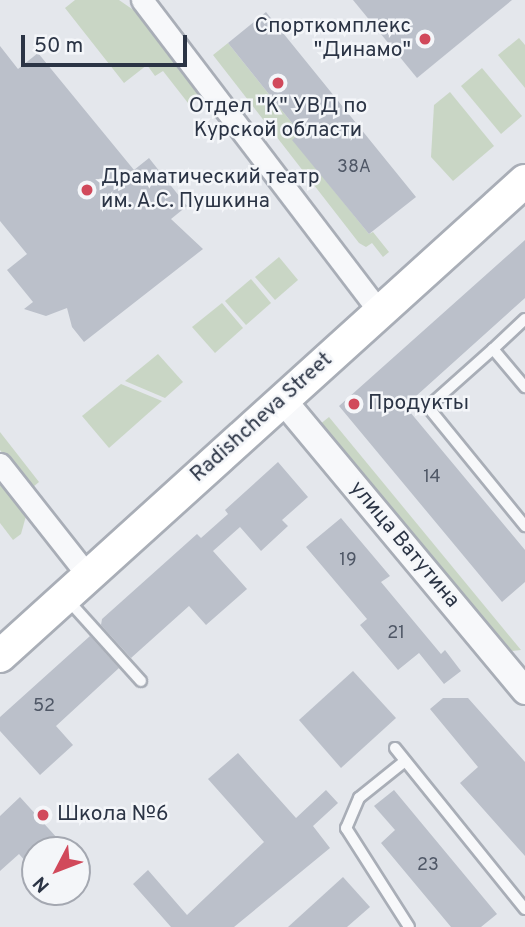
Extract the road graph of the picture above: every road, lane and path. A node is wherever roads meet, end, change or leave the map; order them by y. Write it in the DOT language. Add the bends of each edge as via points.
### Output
graph roads {
  1 [pos="142,0"];
  2 [pos="525,181"];
  3 [pos="380,313"];
  4 [pos="525,319"];
  5 [pos="493,349"];
  6 [pos="525,387"];
  7 [pos="282,399"];
  8 [pos="0,464"];
  9 [pos="525,526"];
  10 [pos="88,576"];
  11 [pos="65,597"];
  12 [pos="0,656"];
  13 [pos="521,677"];
  14 [pos="141,681"];
  15 [pos="395,748"];
  16 [pos="405,761"];
  17 [pos="525,909"];
  18 [pos="410,927"];
  1 -- 3 [label="street"];
  2 -- 3 [label="main road, Radishcheva Street"];
  3 -- 7 [label="main road, Radishcheva Street"];
  4 -- 5 [label="lane"];
  5 -- 6 [label="lane"];
  5 -- 9 [label="lane" via="428,407"];
  7 -- 10 [label="main road, Radishcheva Street"];
  7 -- 13 [label="street, улица Ватутина"];
  8 -- 10 [label="street"];
  10 -- 11 [label="main road, Radishcheva Street"];
  11 -- 12 [label="main road, Radishcheva Street"];
  11 -- 14 [label="lane"];
  15 -- 16 [label="lane"];
  16 -- 17 [label="lane"];
  16 -- 18 [label="lane" via="359,798 346,828"];
}
